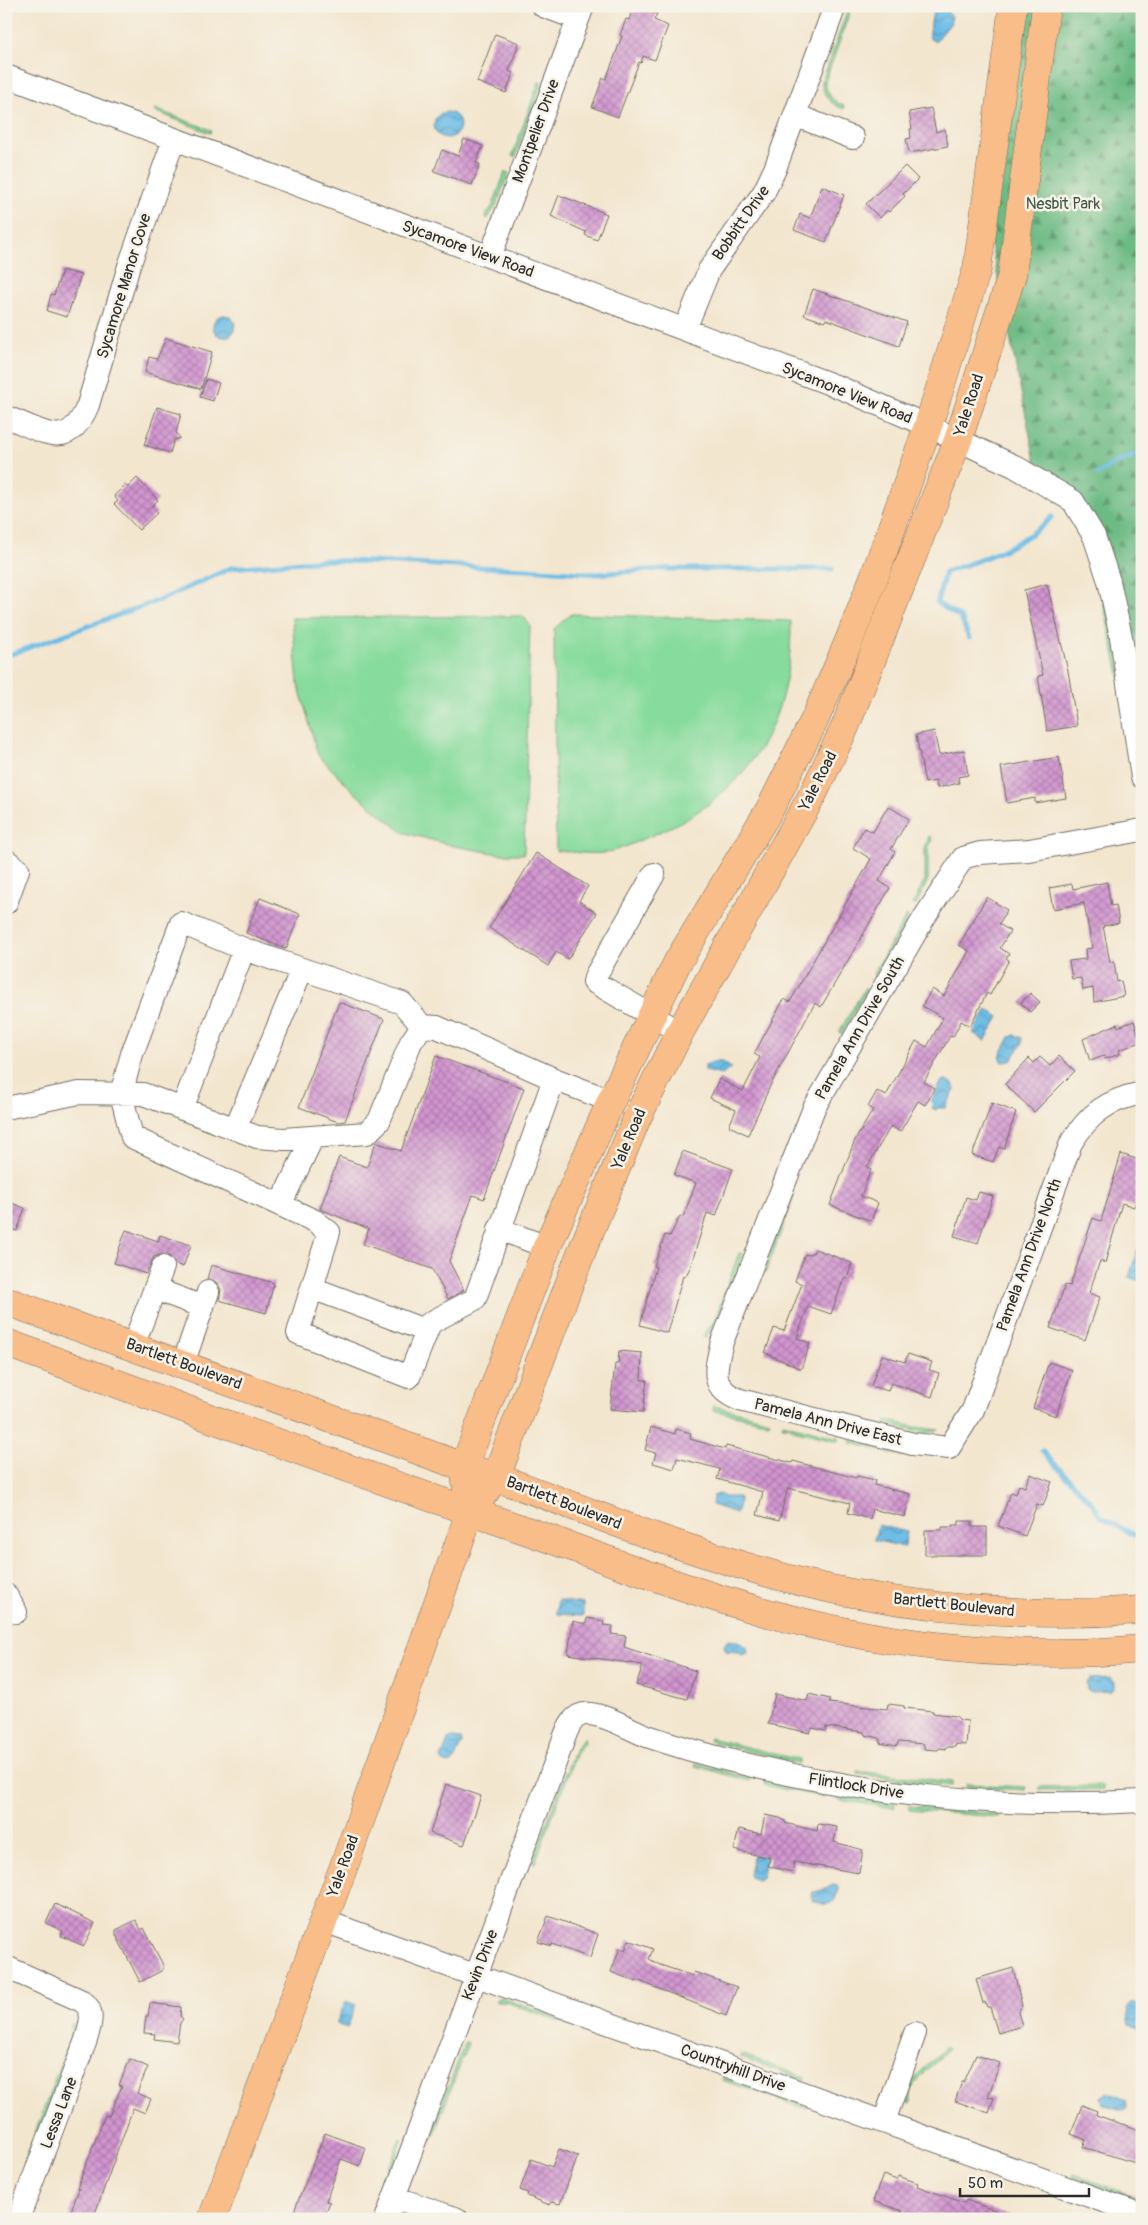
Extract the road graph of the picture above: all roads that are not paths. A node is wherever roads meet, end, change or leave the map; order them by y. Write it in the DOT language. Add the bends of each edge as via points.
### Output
graph roads {
  1 [pos="543,6"];
  2 [pos="836,6"];
  3 [pos="1012,6"];
  4 [pos="1046,6"];
  5 [pos="580,13"];
  6 [pos="6,76"];
  7 [pos="795,115"];
  8 [pos="853,138"];
  9 [pos="174,139"];
  10 [pos="490,257"];
  11 [pos="685,329"];
  12 [pos="6,417"];
  13 [pos="928,426"];
  14 [pos="958,440"];
  15 [pos="1142,777"];
  16 [pos="1142,830"];
  17 [pos="6,860"];
  18 [pos="654,874"];
  19 [pos="6,903"];
  20 [pos="244,949"];
  21 [pos="302,969"];
  22 [pos="651,1016"];
  23 [pos="422,1026"];
  24 [pos="680,1032"];
  25 [pos="554,1078"];
  26 [pos="1142,1093"];
  27 [pos="121,1094"];
  28 [pos="611,1100"];
  29 [pos="6,1108"];
  30 [pos="182,1109"];
  31 [pos="235,1129"];
  32 [pos="313,1137"];
  33 [pos="280,1205"];
  34 [pos="499,1229"];
  35 [pos="547,1247"];
  36 [pos="163,1267"];
  37 [pos="155,1288"];
  38 [pos="312,1288"];
  39 [pos="6,1301"];
  40 [pos="427,1331"];
  41 [pos="6,1343"];
  42 [pos="133,1346"];
  43 [pos="171,1359"];
  44 [pos="716,1378"];
  45 [pos="146,1394"];
  46 [pos="949,1448"];
  47 [pos="464,1468"];
  48 [pos="496,1477"];
  49 [pos="470,1512"];
  50 [pos="902,1601"];
  51 [pos="1142,1610"];
  52 [pos="896,1640"];
  53 [pos="1142,1649"];
  54 [pos="579,1716"];
  55 [pos="1142,1801"];
  56 [pos="324,1921"];
  57 [pos="6,1967"];
  58 [pos="476,1975"];
  59 [pos="916,2033"];
  60 [pos="884,2122"];
  61 [pos="394,2197"];
  62 [pos="1142,2216"];
  63 [pos="18,2219"];
  64 [pos="212,2219"];
  65 [pos="386,2219"];
  66 [pos="457,2219"];
  1 -- 5 [label="street"];
  2 -- 7 [label="street, Bobbitt Drive"];
  3 -- 13 [label="main road, Yale Road" via="977,270"];
  4 -- 14 [label="main road, Yale Road" via="1012,275"];
  5 -- 10 [label="street, Montpelier Drive"];
  6 -- 9 [label="street, Sycamore View Road"];
  7 -- 8 [label="street"];
  7 -- 11 [label="street, Bobbitt Drive" via="764,192 708,270"];
  9 -- 10 [label="street, Sycamore View Road"];
  9 -- 12 [label="street, Sycamore Manor Cove" via="131,258 77,439"];
  10 -- 11 [label="street, Sycamore View Road"];
  11 -- 13 [label="street, Sycamore View Road" via="841,388"];
  13 -- 14 [label="street, Sycamore View Road"];
  13 -- 22 [label="main road, Yale Road" via="855,624 815,719 771,807 677,963"];
  14 -- 15 [label="street, Sycamore View Road" via="1014,466 1073,501 1094,536 1122,637"];
  14 -- 24 [label="main road, Yale Road" via="846,725 813,794"];
  16 -- 44 [label="street, Pamela Ann Drive South" via="1029,850 958,851 924,918 814,1108 722,1342"];
  17 -- 19 [label="street" via="18,870"];
  18 -- 22 [label="street" via="594,982"];
  20 -- 21 [label="street"];
  20 -- 27 [label="street" via="181,923 132,1054"];
  20 -- 30 [label="street"];
  21 -- 23 [label="street" via="402,1003"];
  21 -- 31 [label="street"];
  22 -- 24 [label="street"];
  22 -- 28 [label="main road, Yale Road"];
  23 -- 25 [label="street" via="437,1027"];
  23 -- 32 [label="street" via="411,1042 379,1121 367,1133"];
  24 -- 48 [label="main road, Yale Road" via="637,1118 581,1253"];
  25 -- 28 [label="street"];
  25 -- 34 [label="street"];
  26 -- 46 [label="street, Pamela Ann Drive North" via="1113,1102 1090,1116 1071,1143 972,1410"];
  27 -- 29 [label="street" via="79,1093"];
  27 -- 30 [label="street" via="143,1094"];
  27 -- 33 [label="street" via="132,1137"];
  28 -- 35 [label="main road, Yale Road"];
  30 -- 31 [label="street"];
  31 -- 32 [label="street" via="256,1137"];
  32 -- 33 [label="street"];
  33 -- 38 [label="street" via="315,1221 329,1232"];
  34 -- 35 [label="street"];
  34 -- 40 [label="street" via="475,1299 430,1322"];
  35 -- 47 [label="main road, Yale Road"];
  36 -- 37 [label="street"];
  37 -- 42 [label="street"];
  37 -- 43 [label="street" via="206,1299"];
  38 -- 40 [label="street"];
  38 -- 40 [label="street" via="298,1333 409,1377"];
  39 -- 42 [label="main road, Bartlett Boulevard"];
  41 -- 45 [label="main road"];
  42 -- 43 [label="main road, Bartlett Boulevard"];
  43 -- 45 [label="main road"];
  43 -- 47 [label="main road, Bartlett Boulevard"];
  44 -- 46 [label="street, Pamela Ann Drive East" via="725,1393 740,1400 913,1444"];
  45 -- 49 [label="main road"];
  47 -- 48 [label="main road, Bartlett Boulevard"];
  47 -- 49 [label="main road, Yale Road"];
  48 -- 49 [label="main road, Yale Road"];
  48 -- 50 [label="main road, Bartlett Boulevard" via="669,1542 756,1570 852,1593"];
  49 -- 52 [label="main road" via="748,1608 814,1625"];
  49 -- 56 [label="main road, Yale Road"];
  50 -- 51 [label="main road, Bartlett Boulevard" via="1048,1613"];
  50 -- 52 [label="main road"];
  52 -- 53 [label="main road" via="1008,1651 1110,1652"];
  54 -- 55 [label="street, Flintlock Drive" via="591,1714 648,1736 760,1768 903,1794 1031,1803"];
  54 -- 58 [label="street, Kevin Drive" via="570,1723"];
  56 -- 58 [label="street, Countryhill Drive"];
  56 -- 64 [label="main road, Yale Road"];
  57 -- 63 [label="street, Lessa Lane" via="88,2006 91,2019 86,2040"];
  58 -- 60 [label="street, Countryhill Drive"];
  58 -- 61 [label="street, Kevin Drive"];
  59 -- 60 [label="street"];
  60 -- 62 [label="street, Countryhill Drive"];
  61 -- 65 [label="street, Kevin Drive"];
  61 -- 66 [label="street"];
}
